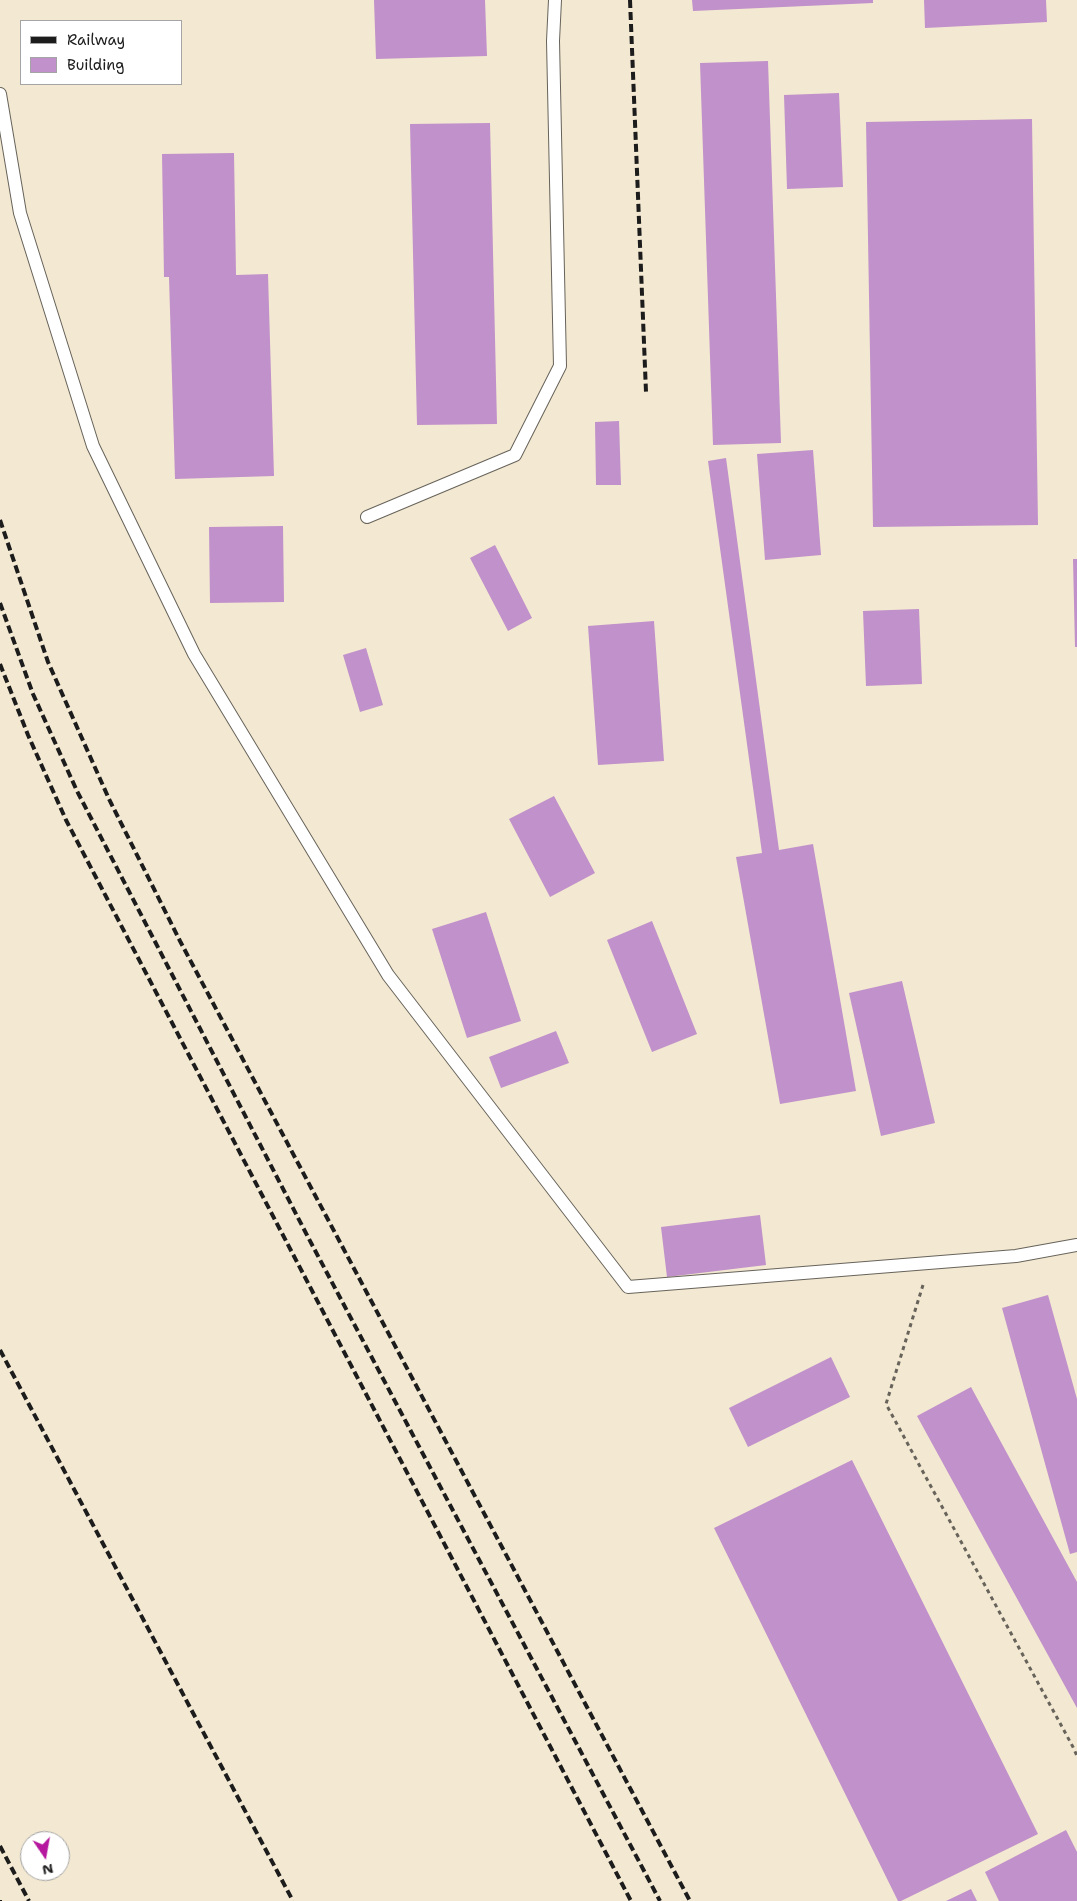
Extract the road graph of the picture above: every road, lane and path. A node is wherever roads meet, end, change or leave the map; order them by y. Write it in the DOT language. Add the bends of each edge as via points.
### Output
graph roads {
  1 [pos="555,0"];
  2 [pos="0,94"];
  3 [pos="366,517"];
  4 [pos="1077,1245"];
  5 [pos="930,1263"];
  6 [pos="1077,1756"];
  1 -- 3 [label="lane" via="553,51 560,366 515,455"];
  2 -- 5 [label="lane" via="20,213 93,446 194,654 388,975 628,1287"];
  4 -- 5 [label="lane" via="1016,1256"];
  5 -- 6 [label="path" via="886,1404"];
}
